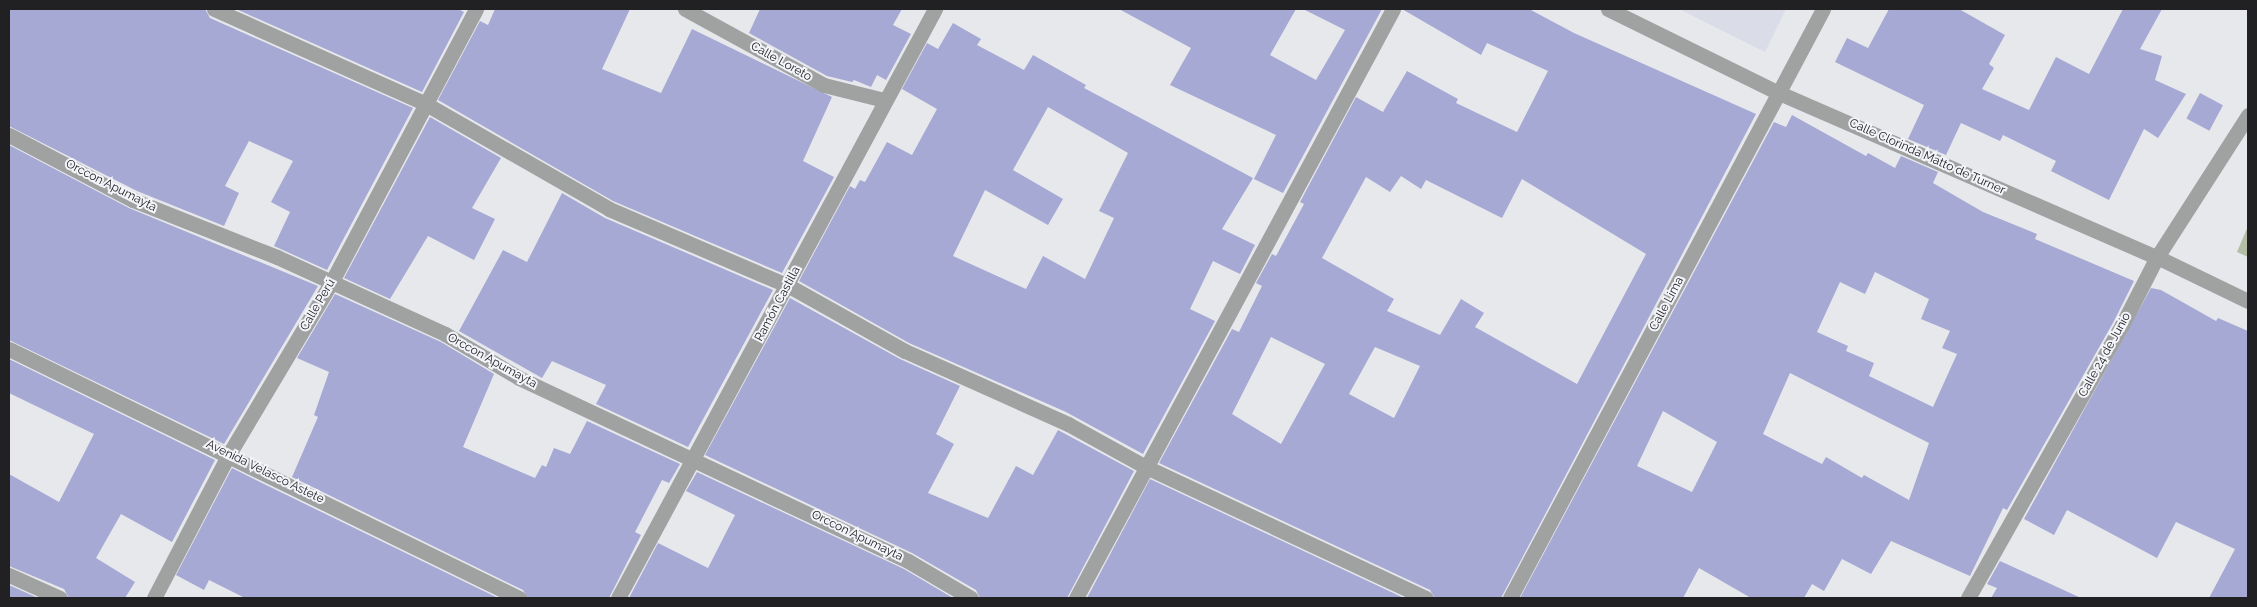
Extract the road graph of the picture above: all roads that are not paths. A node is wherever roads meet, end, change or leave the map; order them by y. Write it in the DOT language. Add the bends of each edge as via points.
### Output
graph roads {
  1 [pos="214,9"];
  2 [pos="476,9"];
  3 [pos="685,9"];
  4 [pos="935,9"];
  5 [pos="1393,9"];
  6 [pos="1608,9"];
  7 [pos="1823,9"];
  8 [pos="1779,93"];
  9 [pos="884,100"];
  10 [pos="426,104"];
  11 [pos="2248,115"];
  12 [pos="9,134"];
  13 [pos="2157,257"];
  14 [pos="331,283"];
  15 [pos="789,286"];
  16 [pos="2248,301"];
  17 [pos="9,349"];
  18 [pos="229,454"];
  19 [pos="693,460"];
  20 [pos="1146,467"];
  21 [pos="9,575"];
  22 [pos="60,598"];
  23 [pos="154,598"];
  24 [pos="519,598"];
  25 [pos="618,598"];
  26 [pos="971,598"];
  27 [pos="1076,598"];
  28 [pos="1426,598"];
  29 [pos="1510,598"];
  30 [pos="1968,598"];
  1 -- 10 [label="street"];
  2 -- 10 [label="street, Calle Perú"];
  3 -- 9 [label="street, Calle Loreto" via="824,85"];
  4 -- 9 [label="street, Ramón Castilla"];
  5 -- 20 [label="street"];
  6 -- 8 [label="street, Calle Clorinda Matto de Turner"];
  7 -- 8 [label="street, Calle Lima"];
  8 -- 13 [label="street, Calle Clorinda Matto de Turner"];
  8 -- 29 [label="street, Calle Lima"];
  9 -- 15 [label="street, Ramón Castilla"];
  10 -- 14 [label="street, Calle Perú"];
  10 -- 15 [label="street" via="608,209"];
  11 -- 13 [label="street, Calle 24 de Junio"];
  12 -- 14 [label="street, Orccon Apumayta" via="133,200 277,257"];
  13 -- 16 [label="street, Calle Clorinda Matto de Turner"];
  13 -- 30 [label="street, Calle 24 de Junio"];
  14 -- 18 [label="street, Calle Perú"];
  14 -- 19 [label="street, Orccon Apumayta" via="445,334 519,378"];
  15 -- 19 [label="street, Ramón Castilla"];
  15 -- 20 [label="street" via="905,351 1068,424"];
  17 -- 18 [label="street, Avenida Velasco Astete"];
  18 -- 23 [label="street, Calle Perú"];
  18 -- 24 [label="street, Avenida Velasco Astete"];
  19 -- 25 [label="street, Ramón Castilla"];
  19 -- 26 [label="street, Orccon Apumayta" via="908,561"];
  20 -- 27 [label="street"];
  20 -- 28 [label="street"];
  21 -- 22 [label="street"];
}
